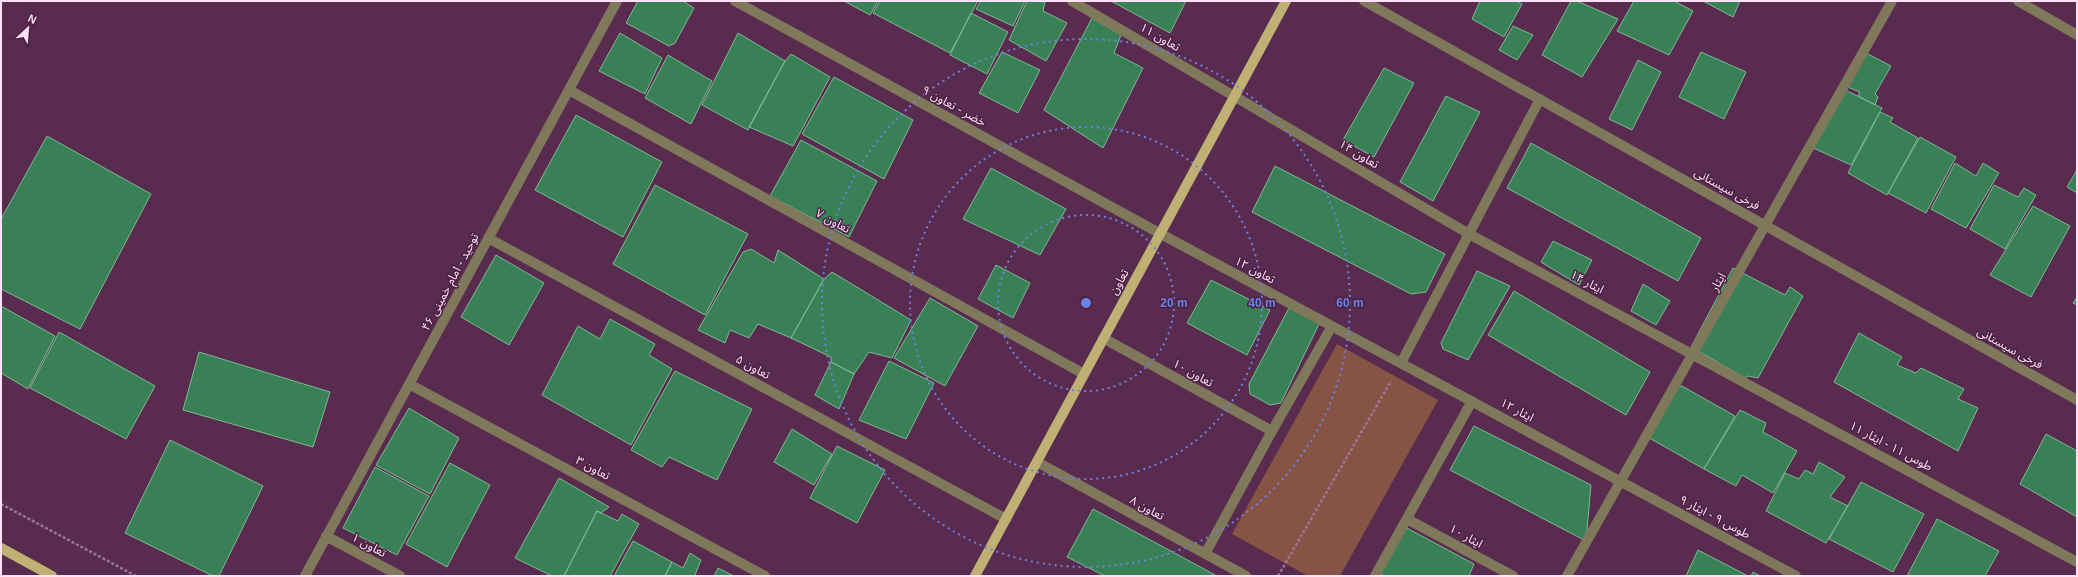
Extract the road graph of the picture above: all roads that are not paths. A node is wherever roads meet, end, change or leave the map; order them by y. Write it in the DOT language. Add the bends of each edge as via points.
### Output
graph roads {
  1 [pos="617,1"];
  2 [pos="735,1"];
  3 [pos="1072,1"];
  4 [pos="1286,1"];
  5 [pos="1364,1"];
  6 [pos="1892,1"];
  7 [pos="2018,1"];
  8 [pos="2077,35"];
  9 [pos="569,90"];
  10 [pos="1235,96"];
  11 [pos="1540,99"];
  12 [pos="1765,225"];
  13 [pos="1161,234"];
  14 [pos="1469,234"];
  15 [pos="488,238"];
  16 [pos="1332,326"];
  17 [pos="1102,338"];
  18 [pos="1693,353"];
  19 [pos="1401,363"];
  20 [pos="1084,374"];
  21 [pos="409,384"];
  22 [pos="2077,400"];
  23 [pos="1472,401"];
  24 [pos="1272,431"];
  25 [pos="1037,462"];
  26 [pos="1621,481"];
  27 [pos="1407,519"];
  28 [pos="1006,520"];
  29 [pos="326,536"];
  30 [pos="1,548"];
  31 [pos="1205,554"];
  32 [pos="2077,562"];
  33 [pos="52,576"];
  34 [pos="305,576"];
  35 [pos="400,576"];
  36 [pos="765,576"];
  37 [pos="975,576"];
  38 [pos="1246,576"];
  39 [pos="1375,576"];
  40 [pos="1513,576"];
  41 [pos="1567,576"];
  42 [pos="1796,576"];
  1 -- 9 [label="street, توحید - امام خمینی ۴۶"];
  2 -- 13 [label="street, خضر - تعاون ۹"];
  3 -- 10 [label="street, تعاون ۱۱"];
  4 -- 10 [label="main road, تعاون"];
  5 -- 11 [label="street, فرخی سیستانی"];
  6 -- 12 [label="street, ایثار"];
  7 -- 8 [label="street"];
  9 -- 15 [label="street, توحید - امام خمینی ۴۶"];
  9 -- 20 [label="street, تعاون ۷"];
  10 -- 13 [label="main road, تعاون"];
  10 -- 14 [label="street, تعاون ۱۴"];
  11 -- 12 [label="street, فرخی سیستانی"];
  11 -- 14 [label="street"];
  12 -- 18 [label="street, ایثار"];
  12 -- 22 [label="street, فرخی سیستانی"];
  13 -- 16 [label="street, تعاون ۱۲"];
  13 -- 17 [label="main road, تعاون"];
  14 -- 18 [label="street, ایثار ۱۴"];
  14 -- 19 [label="street"];
  15 -- 21 [label="street, توحید - امام خمینی ۴۶"];
  15 -- 28 [label="street, تعاون ۵"];
  16 -- 19 [label="street, تعاون ۱۲"];
  16 -- 24 [label="street"];
  17 -- 20 [label="main road, تعاون"];
  17 -- 24 [label="street, تعاون ۱۰"];
  18 -- 26 [label="street, ایثار"];
  18 -- 32 [label="street, طوس ۱۱ - ایثار ۱۱"];
  19 -- 23 [label="street, ایثار ۱۲"];
  20 -- 25 [label="main road, تعاون"];
  21 -- 29 [label="street, توحید - امام خمینی ۴۶"];
  21 -- 36 [label="street, تعاون ۳"];
  23 -- 26 [label="street, ایثار ۱۲"];
  23 -- 27 [label="street"];
  24 -- 31 [label="street"];
  25 -- 28 [label="main road, تعاون"];
  25 -- 31 [label="street, تعاون ۸"];
  26 -- 41 [label="street, ایثار"];
  26 -- 42 [label="street, طوس ۹ - ایثار ۹"];
  27 -- 39 [label="street"];
  27 -- 40 [label="street, ایثار ۱۰"];
  28 -- 37 [label="main road, تعاون"];
  29 -- 34 [label="street, توحید - امام خمینی ۴۶"];
  29 -- 35 [label="street, تعاون ۱"];
  30 -- 33 [label="main road"];
  31 -- 38 [label="street, تعاون ۸"];
}
